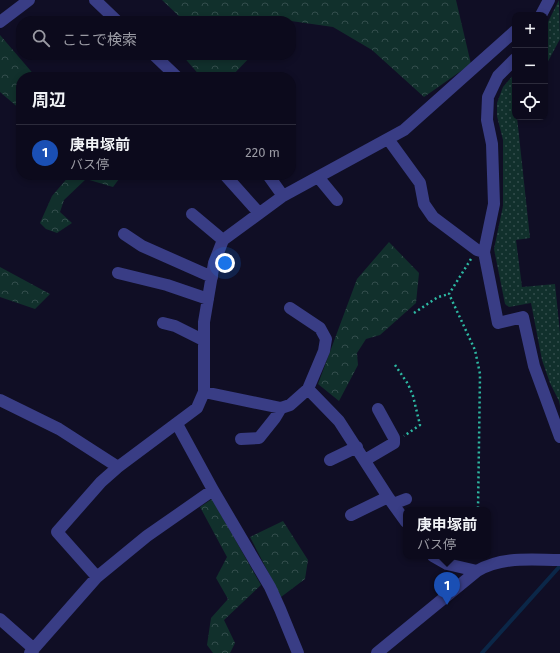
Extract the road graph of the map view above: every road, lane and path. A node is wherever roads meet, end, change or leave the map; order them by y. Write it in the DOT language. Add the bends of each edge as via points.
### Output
graph roads {
  1 [pos="29,0"];
  2 [pos="95,0"];
  3 [pos="549,0"];
  4 [pos="543,12"];
  5 [pos="112,16"];
  6 [pos="0,22"];
  7 [pos="512,34"];
  8 [pos="159,60"];
  9 [pos="512,62"];
  10 [pos="172,72"];
  11 [pos="388,139"];
  12 [pos="318,177"];
  13 [pos="229,180"];
  14 [pos="272,180"];
  15 [pos="283,196"];
  16 [pos="337,200"];
  17 [pos="259,213"];
  18 [pos="192,214"];
  19 [pos="124,234"];
  20 [pos="223,240"];
  21 [pos="481,251"];
  22 [pos="118,273"];
  23 [pos="212,277"];
  24 [pos="449,294"];
  25 [pos="208,298"];
  26 [pos="290,308"];
  27 [pos="414,313"];
  28 [pos="163,323"];
  29 [pos="203,340"];
  30 [pos="395,365"];
  31 [pos="308,389"];
  32 [pos="204,392"];
  33 [pos="0,400"];
  34 [pos="281,408"];
  35 [pos="378,409"];
  36 [pos="177,424"];
  37 [pos="560,437"];
  38 [pos="242,440"];
  39 [pos="394,443"];
  40 [pos="357,447"];
  41 [pos="330,460"];
  42 [pos="365,460"];
  43 [pos="118,467"];
  44 [pos="213,490"];
  45 [pos="406,499"];
  46 [pos="390,500"];
  47 [pos="478,507"];
  48 [pos="351,515"];
  49 [pos="403,518"];
  50 [pos="438,559"];
  51 [pos="560,560"];
  52 [pos="477,571"];
  53 [pos="97,577"];
  54 [pos="0,619"];
  55 [pos="32,651"];
  56 [pos="298,653"];
  57 [pos="377,653"];
  1 -- 6 [label="street"];
  2 -- 5 [label="street"];
  3 -- 4 [label="street"];
  7 -- 11 [label="street" via="404,130"];
  8 -- 10 [label="street"];
  9 -- 21 [label="street" via="498,76 488,97 487,120 492,144 494,204"];
  11 -- 12 [label="street"];
  11 -- 21 [label="street" via="420,183 424,204 433,217"];
  12 -- 15 [label="street"];
  12 -- 16 [label="street"];
  13 -- 17 [label="street"];
  14 -- 15 [label="street"];
  15 -- 17 [label="street"];
  17 -- 20 [label="street"];
  18 -- 20 [label="street"];
  19 -- 23 [label="street" via="142,246"];
  20 -- 23 [label="street" via="214,263"];
  21 -- 24 [label="path"];
  21 -- 37 [label="street" via="498,323 523,317 534,366"];
  22 -- 25 [label="street"];
  23 -- 25 [label="street"];
  24 -- 27 [label="path" via="438,297"];
  24 -- 47 [label="path" via="475,350 480,374"];
  25 -- 29 [label="street"];
  26 -- 31 [label="street" via="320,328 326,339 324,351"];
  28 -- 29 [label="street"];
  29 -- 32 [label="street"];
  30 -- 39 [label="path" via="413,396 420,425"];
  31 -- 34 [label="street" via="290,405"];
  31 -- 40 [label="street" via="339,421"];
  32 -- 34 [label="street"];
  32 -- 36 [label="street" via="197,408"];
  33 -- 43 [label="street" via="59,429"];
  34 -- 38 [label="street" via="259,438"];
  35 -- 39 [label="street" via="394,438"];
  36 -- 43 [label="street"];
  36 -- 44 [label="street"];
  39 -- 42 [label="street"];
  40 -- 41 [label="street"];
  40 -- 42 [label="street"];
  42 -- 46 [label="street"];
  43 -- 53 [label="street" via="100,482 57,532"];
  44 -- 53 [label="street" via="147,536"];
  44 -- 56 [label="street" via="270,586"];
  45 -- 46 [label="street"];
  46 -- 48 [label="street"];
  46 -- 49 [label="street"];
  50 -- 52 [label="street" via="447,564"];
  51 -- 52 [label="street" via="505,561"];
  52 -- 57 [label="street"];
  53 -- 55 [label="street"];
  54 -- 55 [label="street"];
}
